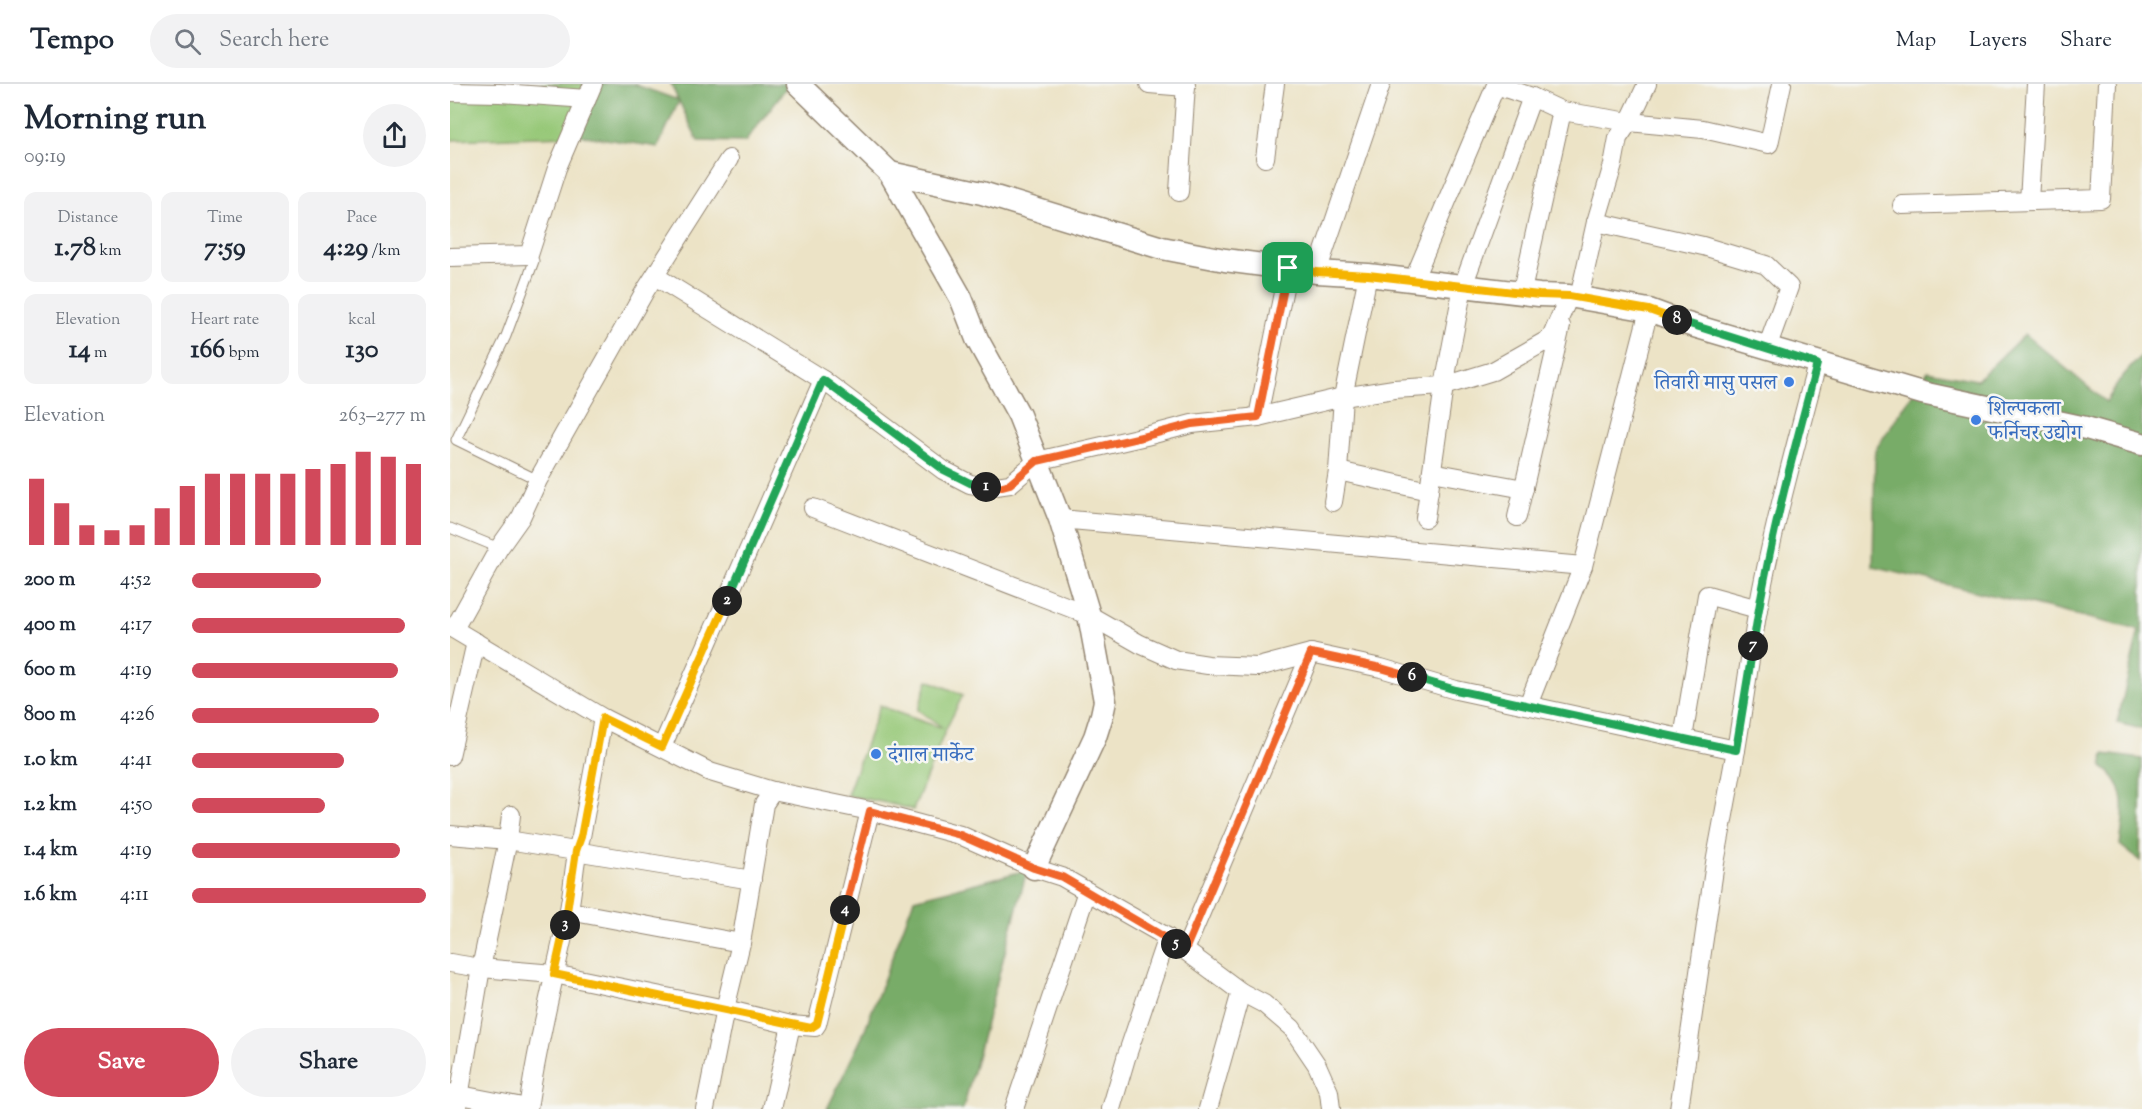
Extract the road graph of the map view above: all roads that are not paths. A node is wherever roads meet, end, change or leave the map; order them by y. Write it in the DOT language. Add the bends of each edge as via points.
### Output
graph roads {
  1 [pos="798,84"];
  2 [pos="1149,84"];
  3 [pos="1275,84"];
  4 [pos="1381,84"];
  5 [pos="1495,84"];
  6 [pos="1647,84"];
  7 [pos="1782,84"];
  8 [pos="2036,84"];
  9 [pos="2107,84"];
  10 [pos="1186,85"];
  11 [pos="450,92"];
  12 [pos="590,92"];
  13 [pos="1532,97"];
  14 [pos="1562,111"];
  15 [pos="1629,122"];
  16 [pos="729,159"];
  17 [pos="1265,159"];
  18 [pos="890,172"];
  19 [pos="1179,192"];
  20 [pos="2029,201"];
  21 [pos="1902,205"];
  22 [pos="1596,222"];
  23 [pos="529,255"];
  24 [pos="450,257"];
  25 [pos="1288,268"];
  26 [pos="1317,272"];
  27 [pos="1368,275"];
  28 [pos="655,276"];
  29 [pos="1413,281"];
  30 [pos="1463,286"];
  31 [pos="1522,291"];
  32 [pos="1574,297"];
  33 [pos="1649,310"];
  34 [pos="1767,348"];
  35 [pos="1817,364"];
  36 [pos="823,380"];
  37 [pos="1444,386"];
  38 [pos="1343,397"];
  39 [pos="1258,417"];
  40 [pos="2142,444"];
  41 [pos="1037,461"];
  42 [pos="1338,471"];
  43 [pos="1432,472"];
  44 [pos="538,480"];
  45 [pos="1524,489"];
  46 [pos="1429,491"];
  47 [pos="1333,502"];
  48 [pos="813,508"];
  49 [pos="1517,517"];
  50 [pos="1425,518"];
  51 [pos="1060,519"];
  52 [pos="450,528"];
  53 [pos="499,548"];
  54 [pos="1583,566"];
  55 [pos="1758,609"];
  56 [pos="1089,615"];
  57 [pos="452,628"];
  58 [pos="476,642"];
  59 [pos="1311,653"];
  60 [pos="1528,705"];
  61 [pos="603,718"];
  62 [pos="1683,738"];
  63 [pos="662,747"];
  64 [pos="1736,750"];
  65 [pos="450,756"];
  66 [pos="773,791"];
  67 [pos="870,811"];
  68 [pos="511,815"];
  69 [pos="450,835"];
  70 [pos="508,840"];
  71 [pos="576,851"];
  72 [pos="1034,868"];
  73 [pos="752,880"];
  74 [pos="1087,891"];
  75 [pos="569,911"];
  76 [pos="1167,937"];
  77 [pos="741,943"];
  78 [pos="1185,950"];
  79 [pos="450,963"];
  80 [pos="481,968"];
  81 [pos="554,974"];
  82 [pos="1241,992"];
  83 [pos="725,1009"];
  84 [pos="791,1025"];
  85 [pos="456,1099"];
  86 [pos="528,1109"];
  87 [pos="705,1109"];
  88 [pos="772,1109"];
  89 [pos="1014,1109"];
  90 [pos="1111,1109"];
  91 [pos="1208,1109"];
  92 [pos="1331,1109"];
  93 [pos="1679,1109"];
  1 -- 18 [label="street"];
  2 -- 10 [label="street"];
  3 -- 17 [label="street"];
  4 -- 26 [label="street"];
  5 -- 13 [label="street"];
  5 -- 29 [label="street"];
  6 -- 15 [label="street"];
  7 -- 15 [label="street" via="1769,144 1702,129"];
  8 -- 20 [label="street"];
  9 -- 20 [label="street" via="2101,199"];
  10 -- 19 [label="street"];
  11 -- 12 [label="street"];
  12 -- 23 [label="street" via="557,168"];
  13 -- 14 [label="street"];
  13 -- 30 [label="street"];
  14 -- 15 [label="street"];
  14 -- 31 [label="street"];
  15 -- 22 [label="street" via="1618,138"];
  16 -- 28 [label="street"];
  18 -- 25 [label="street" via="982,194 1162,248"];
  18 -- 41 [label="street" via="961,298 977,339 1019,415"];
  20 -- 21 [label="street"];
  22 -- 32 [label="street"];
  22 -- 34 [label="street" via="1766,265 1789,287"];
  23 -- 24 [label="street"];
  23 -- 44 [label="lane" via="534,261 506,336 456,440"];
  25 -- 26 [label="street"];
  25 -- 39 [label="street"];
  26 -- 27 [label="street"];
  27 -- 29 [label="street"];
  27 -- 38 [label="street"];
  28 -- 36 [label="street"];
  28 -- 44 [label="street"];
  29 -- 30 [label="street"];
  30 -- 31 [label="street"];
  30 -- 37 [label="street"];
  31 -- 32 [label="street"];
  32 -- 33 [label="street"];
  32 -- 37 [label="street" via="1551,338 1493,371"];
  32 -- 45 [label="street"];
  33 -- 34 [label="street"];
  33 -- 54 [label="street"];
  34 -- 35 [label="street"];
  35 -- 40 [label="street" via="1922,393"];
  35 -- 55 [label="street" via="1780,504"];
  36 -- 41 [label="street" via="944,470 970,483 989,487 1010,484"];
  36 -- 63 [label="street"];
  37 -- 38 [label="street"];
  37 -- 43 [label="street"];
  38 -- 39 [label="street"];
  38 -- 42 [label="street"];
  39 -- 41 [label="street" via="1192,424"];
  41 -- 51 [label="street"];
  42 -- 46 [label="street"];
  42 -- 47 [label="street"];
  43 -- 45 [label="street"];
  43 -- 46 [label="street"];
  44 -- 53 [label="street"];
  45 -- 49 [label="street"];
  46 -- 50 [label="street"];
  48 -- 56 [label="street"];
  51 -- 54 [label="street"];
  51 -- 56 [label="street"];
  52 -- 53 [label="lane"];
  53 -- 57 [label="street"];
  54 -- 60 [label="street"];
  55 -- 62 [label="street" via="1707,595"];
  55 -- 64 [label="street"];
  56 -- 59 [label="street" via="1176,660 1258,667"];
  56 -- 72 [label="street" via="1103,685 1102,715"];
  57 -- 58 [label="street"];
  58 -- 61 [label="street"];
  58 -- 65 [label="street"];
  59 -- 60 [label="street"];
  59 -- 78 [label="street"];
  60 -- 62 [label="street"];
  61 -- 63 [label="street"];
  61 -- 71 [label="street"];
  62 -- 64 [label="street"];
  63 -- 66 [label="street" via="710,772"];
  64 -- 93 [label="street" via="1715,863"];
  66 -- 67 [label="street"];
  66 -- 73 [label="street" via="764,804"];
  67 -- 72 [label="street" via="960,835"];
  67 -- 84 [label="street" via="817,1024 811,1028"];
  68 -- 70 [label="street"];
  69 -- 70 [label="street"];
  70 -- 71 [label="street"];
  70 -- 80 [label="street"];
  71 -- 73 [label="street"];
  71 -- 75 [label="street"];
  72 -- 74 [label="street"];
  73 -- 77 [label="street"];
  74 -- 76 [label="street"];
  74 -- 89 [label="street"];
  75 -- 77 [label="street"];
  75 -- 81 [label="street"];
  76 -- 78 [label="street"];
  76 -- 90 [label="street"];
  77 -- 83 [label="street"];
  78 -- 82 [label="street"];
  79 -- 80 [label="street"];
  80 -- 81 [label="street"];
  80 -- 85 [label="street"];
  81 -- 83 [label="street"];
  81 -- 86 [label="street"];
  82 -- 91 [label="street"];
  82 -- 92 [label="street" via="1264,1004 1292,1028 1317,1065 1329,1092"];
  83 -- 84 [label="street"];
  83 -- 87 [label="street"];
  84 -- 88 [label="street"];
  85 -- 86 [label="street"];
}
